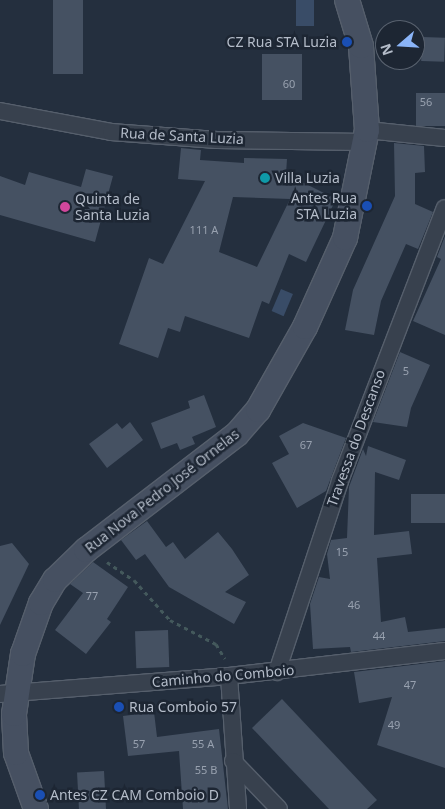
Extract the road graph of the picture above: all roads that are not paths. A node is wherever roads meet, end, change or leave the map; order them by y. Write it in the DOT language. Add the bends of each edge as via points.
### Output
graph roads {
  1 [pos="347,0"];
  2 [pos="0,111"];
  3 [pos="366,136"];
  4 [pos="445,138"];
  5 [pos="445,208"];
  6 [pos="445,651"];
  7 [pos="277,672"];
  8 [pos="229,676"];
  9 [pos="8,694"];
  10 [pos="233,761"];
  11 [pos="36,809"];
  12 [pos="238,809"];
  13 [pos="279,809"];
  1 -- 3 [label="street, Rua Nova Pedro José Ornelas" via="361,46"];
  2 -- 3 [label="street, Rua de Santa Luzia" via="111,132 217,140"];
  3 -- 4 [label="street, Rua de Santa Luzia"];
  3 -- 9 [label="street, Rua Nova Pedro José Ornelas" via="345,238 305,326 258,410 237,434 86,550 55,580 35,620"];
  5 -- 7 [label="street, Travessa do Descanso" via="340,481"];
  6 -- 7 [label="street, Caminho do Comboio"];
  7 -- 8 [label="street, Caminho do Comboio"];
  8 -- 9 [label="street, Caminho do Comboio"];
  8 -- 10 [label="street"];
  9 -- 11 [label="street, Rua Nova Pedro José Ornelas" via="16,753"];
  10 -- 12 [label="street"];
  10 -- 13 [label="street"];
}
